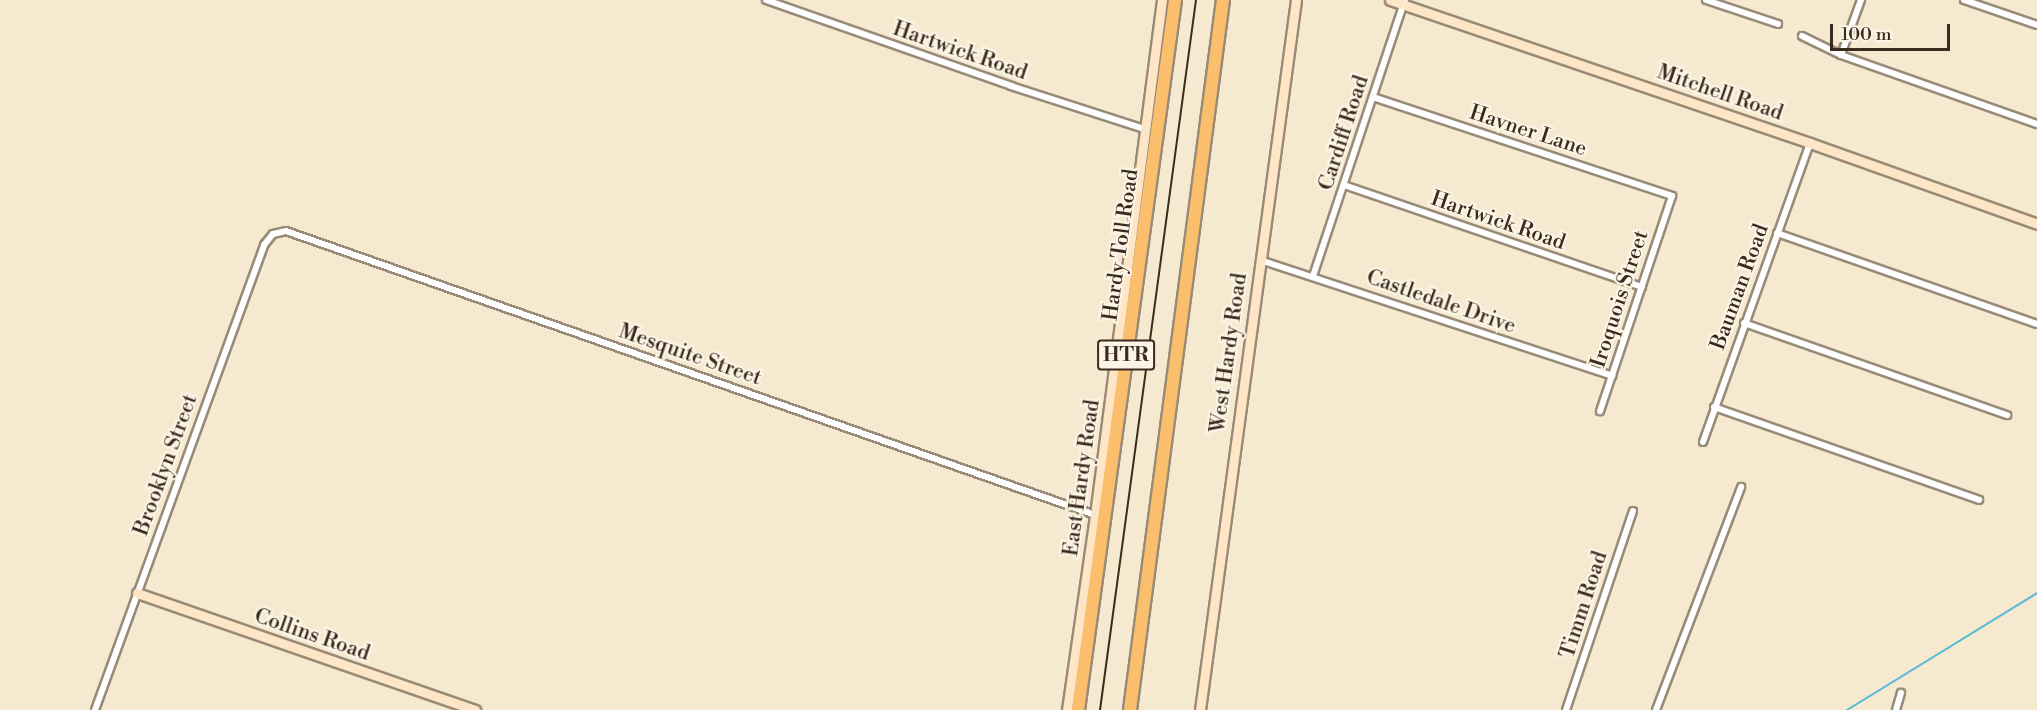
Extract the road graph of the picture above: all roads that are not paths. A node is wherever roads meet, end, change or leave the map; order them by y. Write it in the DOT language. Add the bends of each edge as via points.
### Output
graph roads {
  1 [pos="766,0"];
  2 [pos="1162,0"];
  3 [pos="1174,0"];
  4 [pos="1223,0"];
  5 [pos="1296,0"];
  6 [pos="1390,0"];
  7 [pos="1706,0"];
  8 [pos="1735,0"];
  9 [pos="1861,0"];
  10 [pos="1964,0"];
  11 [pos="1405,2"];
  12 [pos="1732,9"];
  13 [pos="1778,24"];
  14 [pos="2037,25"];
  15 [pos="1802,36"];
  16 [pos="1840,55"];
  17 [pos="1373,97"];
  18 [pos="2037,124"];
  19 [pos="1144,129"];
  20 [pos="1810,143"];
  21 [pos="1344,185"];
  22 [pos="1672,196"];
  23 [pos="2037,224"];
  24 [pos="1777,232"];
  25 [pos="273,234"];
  26 [pos="1260,260"];
  27 [pos="1313,276"];
  28 [pos="1642,287"];
  29 [pos="1744,323"];
  30 [pos="2037,324"];
  31 [pos="1612,376"];
  32 [pos="1714,407"];
  33 [pos="1600,411"];
  34 [pos="2007,415"];
  35 [pos="1703,442"];
  36 [pos="1741,487"];
  37 [pos="1979,500"];
  38 [pos="1633,511"];
  39 [pos="1095,515"];
  40 [pos="137,593"];
  41 [pos="1902,693"];
  42 [pos="95,710"];
  43 [pos="475,710"];
  44 [pos="1067,710"];
  45 [pos="1078,710"];
  46 [pos="1130,710"];
  47 [pos="1200,710"];
  48 [pos="1566,710"];
  49 [pos="1656,710"];
  50 [pos="1896,710"];
  1 -- 19 [label="street, Hartwick Road"];
  2 -- 19 [label="main road, East Hardy Road"];
  3 -- 45 [label="highway, Hardy Toll Road / HTR"];
  4 -- 46 [label="highway, HTR"];
  5 -- 26 [label="main road, West Hardy Road"];
  6 -- 11 [label="main road, Mitchell Road"];
  7 -- 12 [label="street"];
  8 -- 12 [label="street"];
  9 -- 16 [label="street"];
  10 -- 14 [label="street"];
  11 -- 17 [label="street, Cardiff Road"];
  11 -- 20 [label="main road, Mitchell Road"];
  12 -- 13 [label="street"];
  15 -- 16 [label="street"];
  16 -- 18 [label="street"];
  17 -- 21 [label="street, Cardiff Road"];
  17 -- 22 [label="street, Havner Lane"];
  19 -- 39 [label="main road, East Hardy Road"];
  20 -- 23 [label="main road, Mitchell Road"];
  20 -- 24 [label="street, Bauman Road"];
  21 -- 27 [label="street, Cardiff Road"];
  21 -- 28 [label="street, Hartwick Road"];
  22 -- 28 [label="street, Iroquois Street"];
  24 -- 29 [label="street, Bauman Road"];
  24 -- 30 [label="street"];
  25 -- 39 [label="street, Mesquite Street" via="286,231"];
  25 -- 40 [label="street, Brooklyn Street" via="264,245"];
  26 -- 27 [label="street, Castledale Drive"];
  26 -- 47 [label="main road, West Hardy Road"];
  27 -- 31 [label="street, Castledale Drive"];
  28 -- 31 [label="street, Iroquois Street"];
  29 -- 32 [label="street, Bauman Road"];
  29 -- 34 [label="street"];
  31 -- 33 [label="street, Iroquois Street"];
  32 -- 35 [label="street, Bauman Road"];
  32 -- 37 [label="street"];
  36 -- 49 [label="street"];
  38 -- 48 [label="street, Timm Road"];
  39 -- 44 [label="main road, East Hardy Road"];
  40 -- 42 [label="street, Brooklyn Street"];
  40 -- 43 [label="main road, Collins Road"];
  41 -- 50 [label="street"];
}
